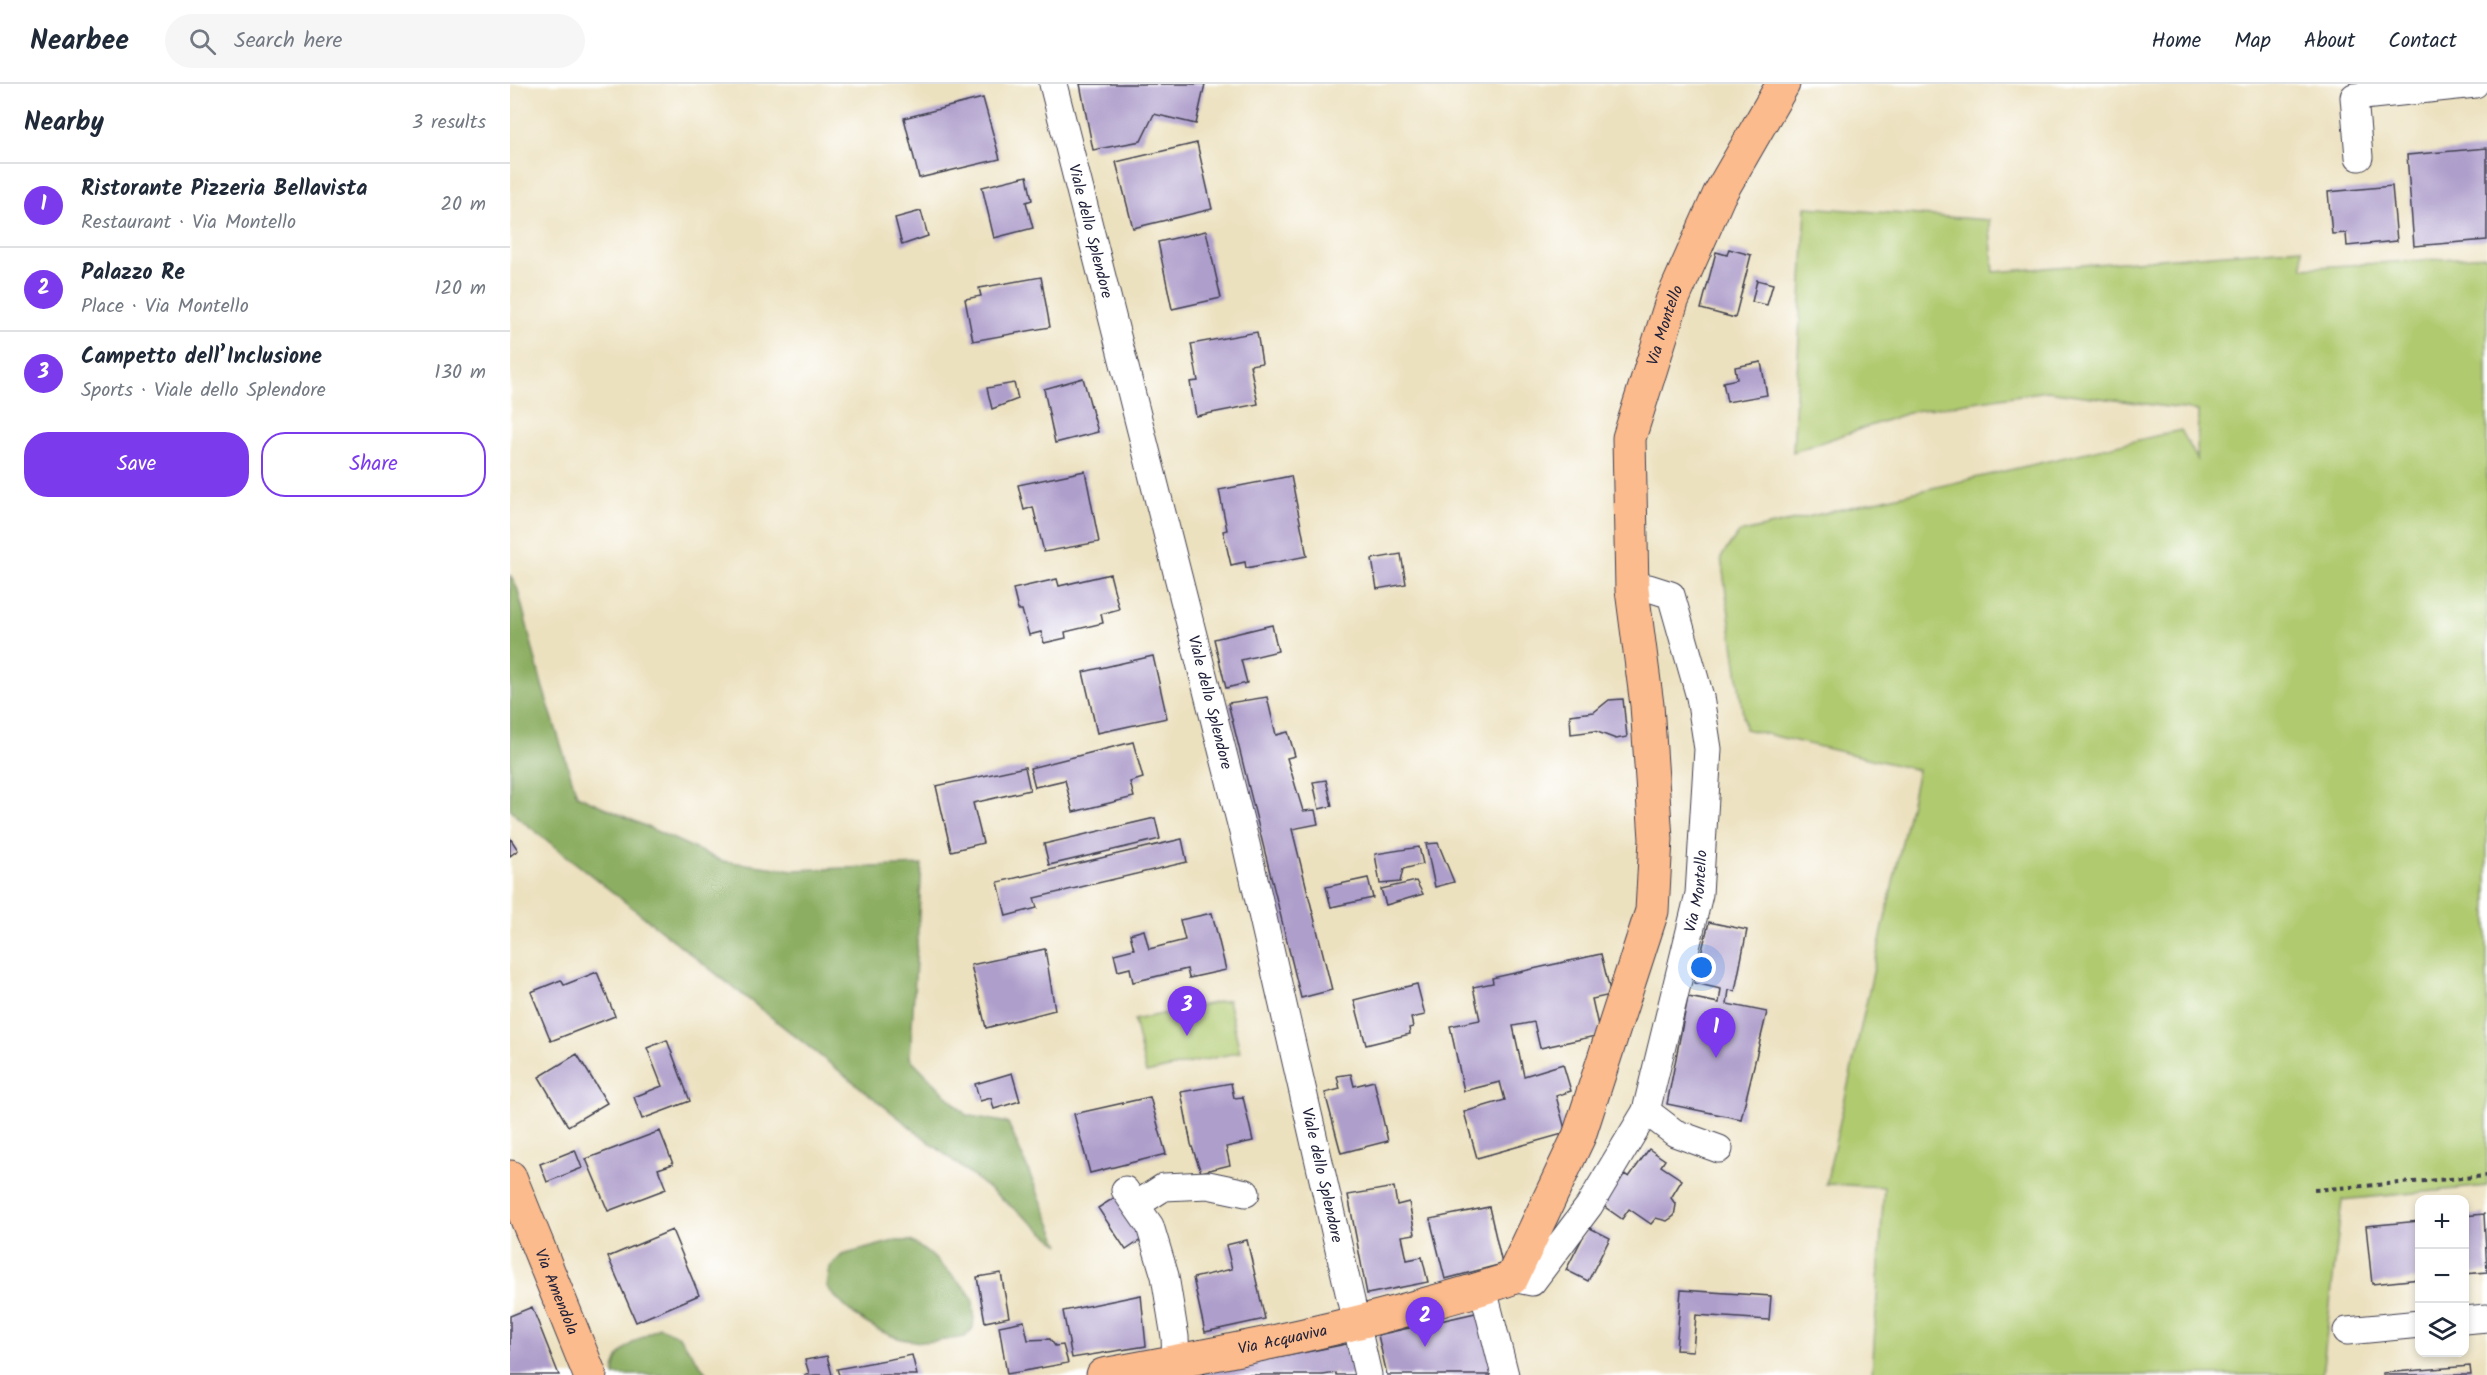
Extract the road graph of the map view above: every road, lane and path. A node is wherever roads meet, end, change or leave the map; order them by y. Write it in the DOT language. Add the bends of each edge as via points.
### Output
graph roads {
  1 [pos="1053,84"];
  2 [pos="1783,84"];
  3 [pos="2475,84"];
  4 [pos="2359,157"];
  5 [pos="1632,590"];
  6 [pos="1646,1111"];
  7 [pos="1719,1149"];
  8 [pos="2487,1176"];
  9 [pos="510,1177"];
  10 [pos="2314,1190"];
  11 [pos="1246,1193"];
  12 [pos="1497,1283"];
  13 [pos="2487,1318"];
  14 [pos="2469,1320"];
  15 [pos="1355,1323"];
  16 [pos="2415,1324"];
  17 [pos="2347,1331"];
  18 [pos="1176,1362"];
  19 [pos="590,1375"];
  20 [pos="1103,1375"];
  21 [pos="1368,1375"];
  22 [pos="1505,1375"];
  1 -- 15 [label="street, Viale dello Splendore" via="1246,844"];
  2 -- 5 [label="main road, Via Montello" via="1719,195 1672,301 1629,438"];
  3 -- 4 [label="street" via="2354,97"];
  5 -- 6 [label="street, Via Montello" via="1649,588 1671,595 1700,697 1708,749 1699,894"];
  5 -- 12 [label="main road, Via Montello" via="1647,705 1656,839 1652,911 1578,1136"];
  6 -- 7 [label="street" via="1675,1133"];
  6 -- 12 [label="street, Via Montello" via="1589,1206 1532,1282"];
  8 -- 10 [label="path"];
  9 -- 19 [label="main road, Via Amendola"];
  11 -- 18 [label="street" via="1208,1185 1164,1187 1130,1197 1150,1226 1165,1276 1176,1337"];
  12 -- 15 [label="main road, Via Montello"];
  12 -- 22 [label="street"];
  13 -- 14 [label="street"];
  15 -- 18 [label="main road, Via Acquaviva"];
  15 -- 21 [label="street, Viale dello Splendore"];
  16 -- 17 [label="street"];
  18 -- 20 [label="main road, Via Acquaviva"];
}
